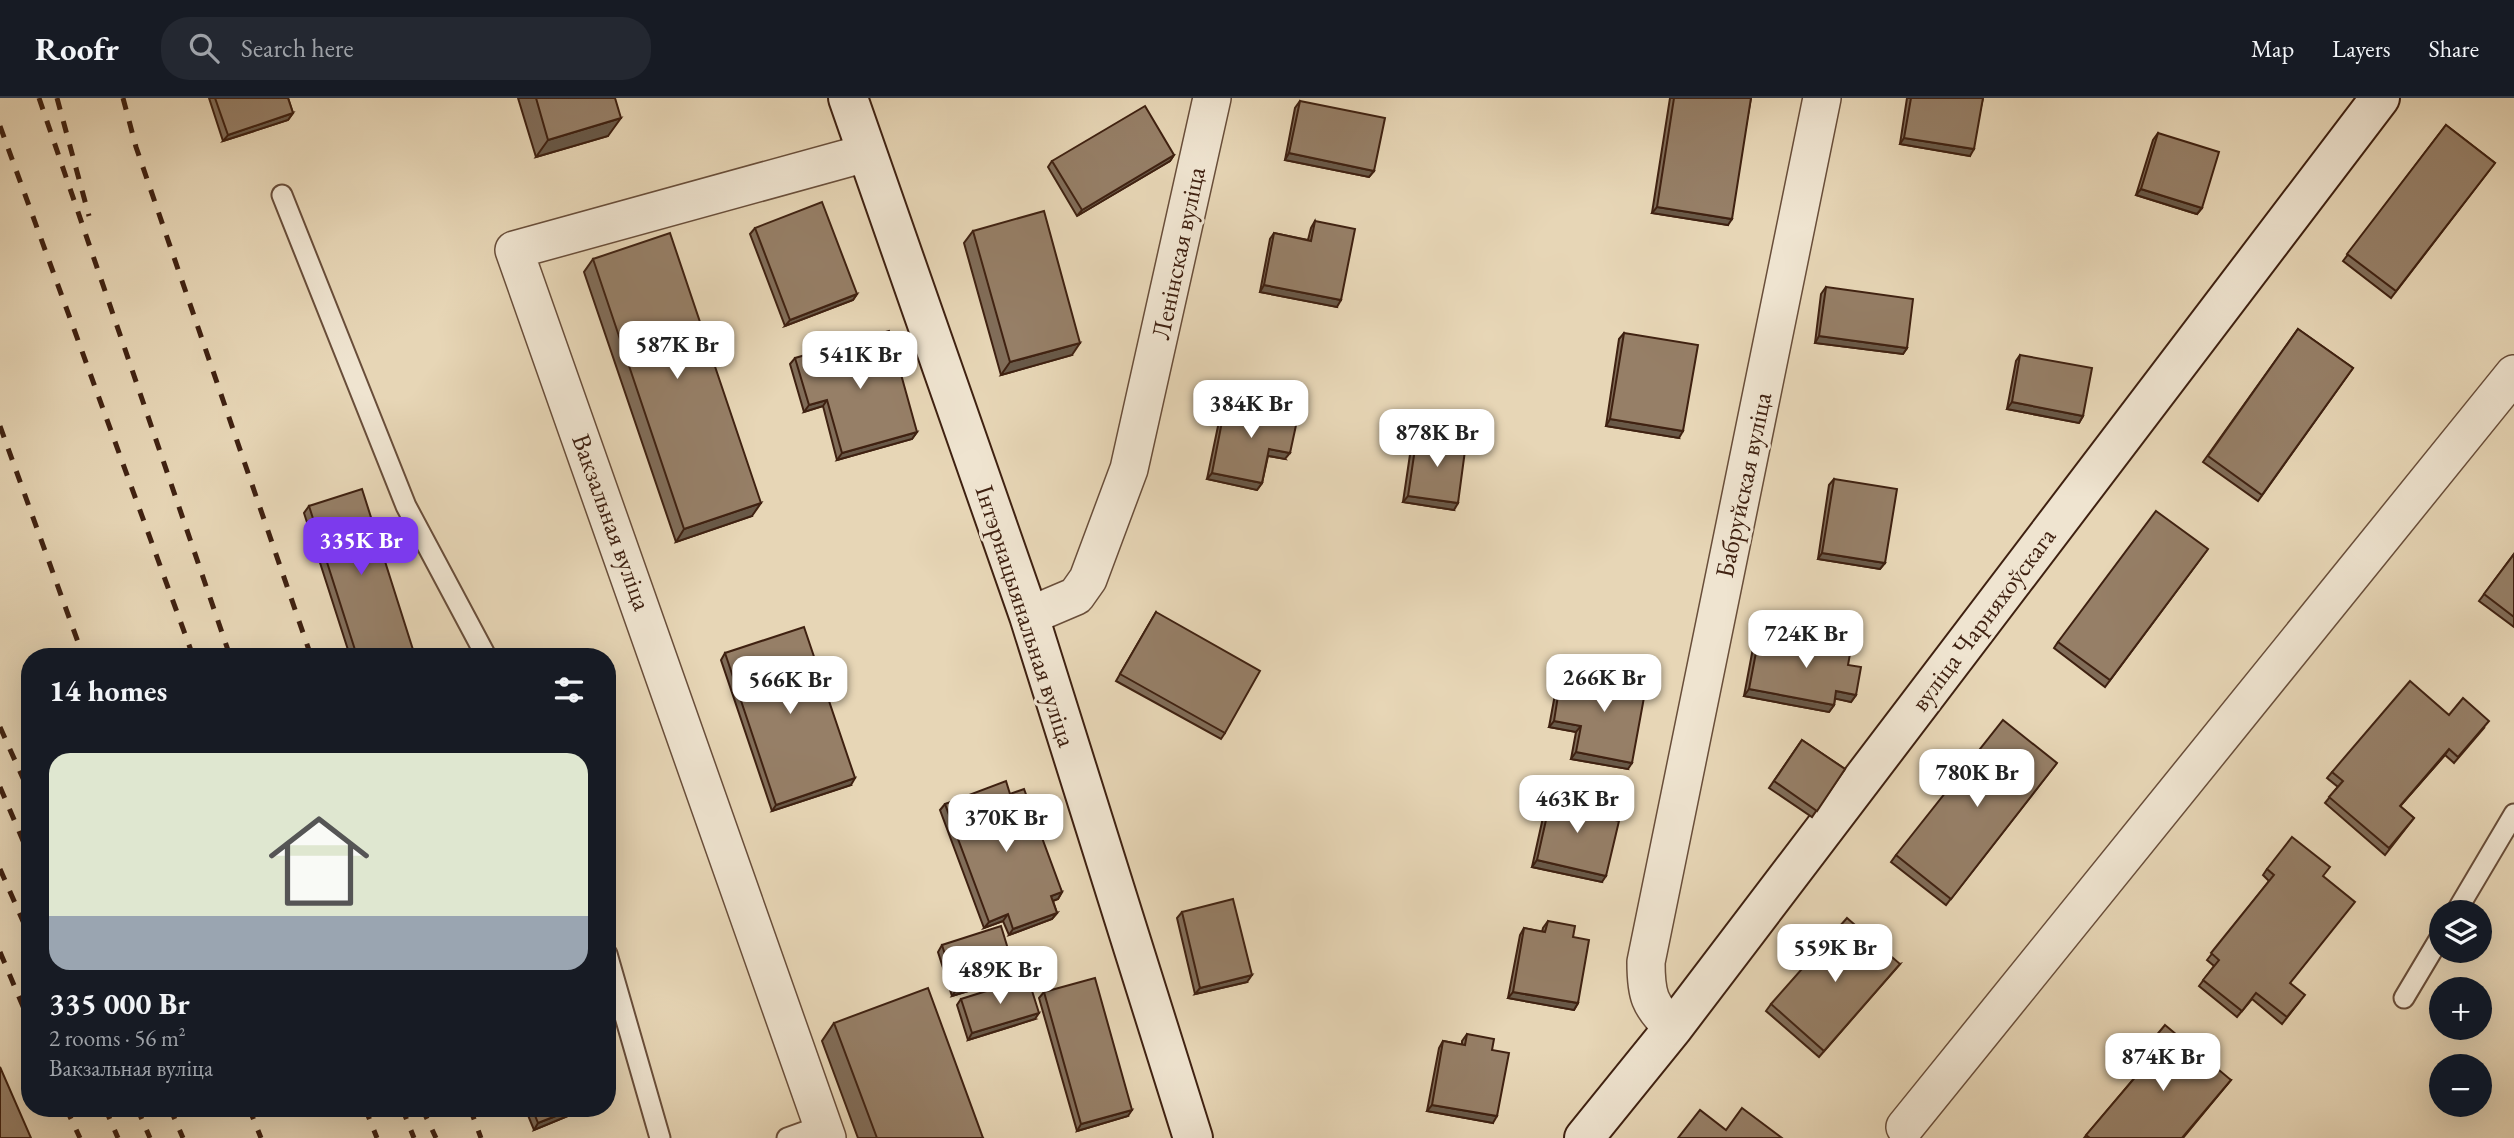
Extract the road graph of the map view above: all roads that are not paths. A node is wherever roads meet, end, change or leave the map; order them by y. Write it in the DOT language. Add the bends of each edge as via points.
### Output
graph roads {
  1 [pos="848,98"];
  2 [pos="1212,98"];
  3 [pos="1822,98"];
  4 [pos="2380,98"];
  5 [pos="866,153"];
  6 [pos="282,195"];
  7 [pos="2514,374"];
  8 [pos="1029,616"];
  9 [pos="482,648"];
  10 [pos="2513,821"];
  11 [pos="2464,900"];
  12 [pos="2429,956"];
  13 [pos="616,985"];
  14 [pos="2404,998"];
  15 [pos="1673,1028"];
  16 [pos="1905,1127"];
  17 [pos="825,1132"];
  18 [pos="660,1138"];
  19 [pos="787,1138"];
  20 [pos="1193,1138"];
  21 [pos="1584,1138"];
  1 -- 5 [label="street, Інтэрнацыянальная вуліца"];
  2 -- 8 [label="street, Ленінская вуліца" via="1129,469 1088,579 1076,596"];
  3 -- 15 [label="street, Бабруйская вуліца" via="1646,962 1646,993"];
  4 -- 15 [label="street, вуліца Чарняхоўскага"];
  5 -- 8 [label="street, Інтэрнацыянальная вуліца"];
  5 -- 17 [label="street, Вакзальная вуліца" via="514,250"];
  6 -- 9 [label="lane" via="406,506"];
  7 -- 16 [label="street"];
  8 -- 20 [label="street, Інтэрнацыянальная вуліца"];
  10 -- 11 [label="lane"];
  12 -- 14 [label="lane"];
  13 -- 18 [label="lane"];
  15 -- 21 [label="street, вуліца Чарняхоўскага"];
  17 -- 19 [label="lane"];
}
